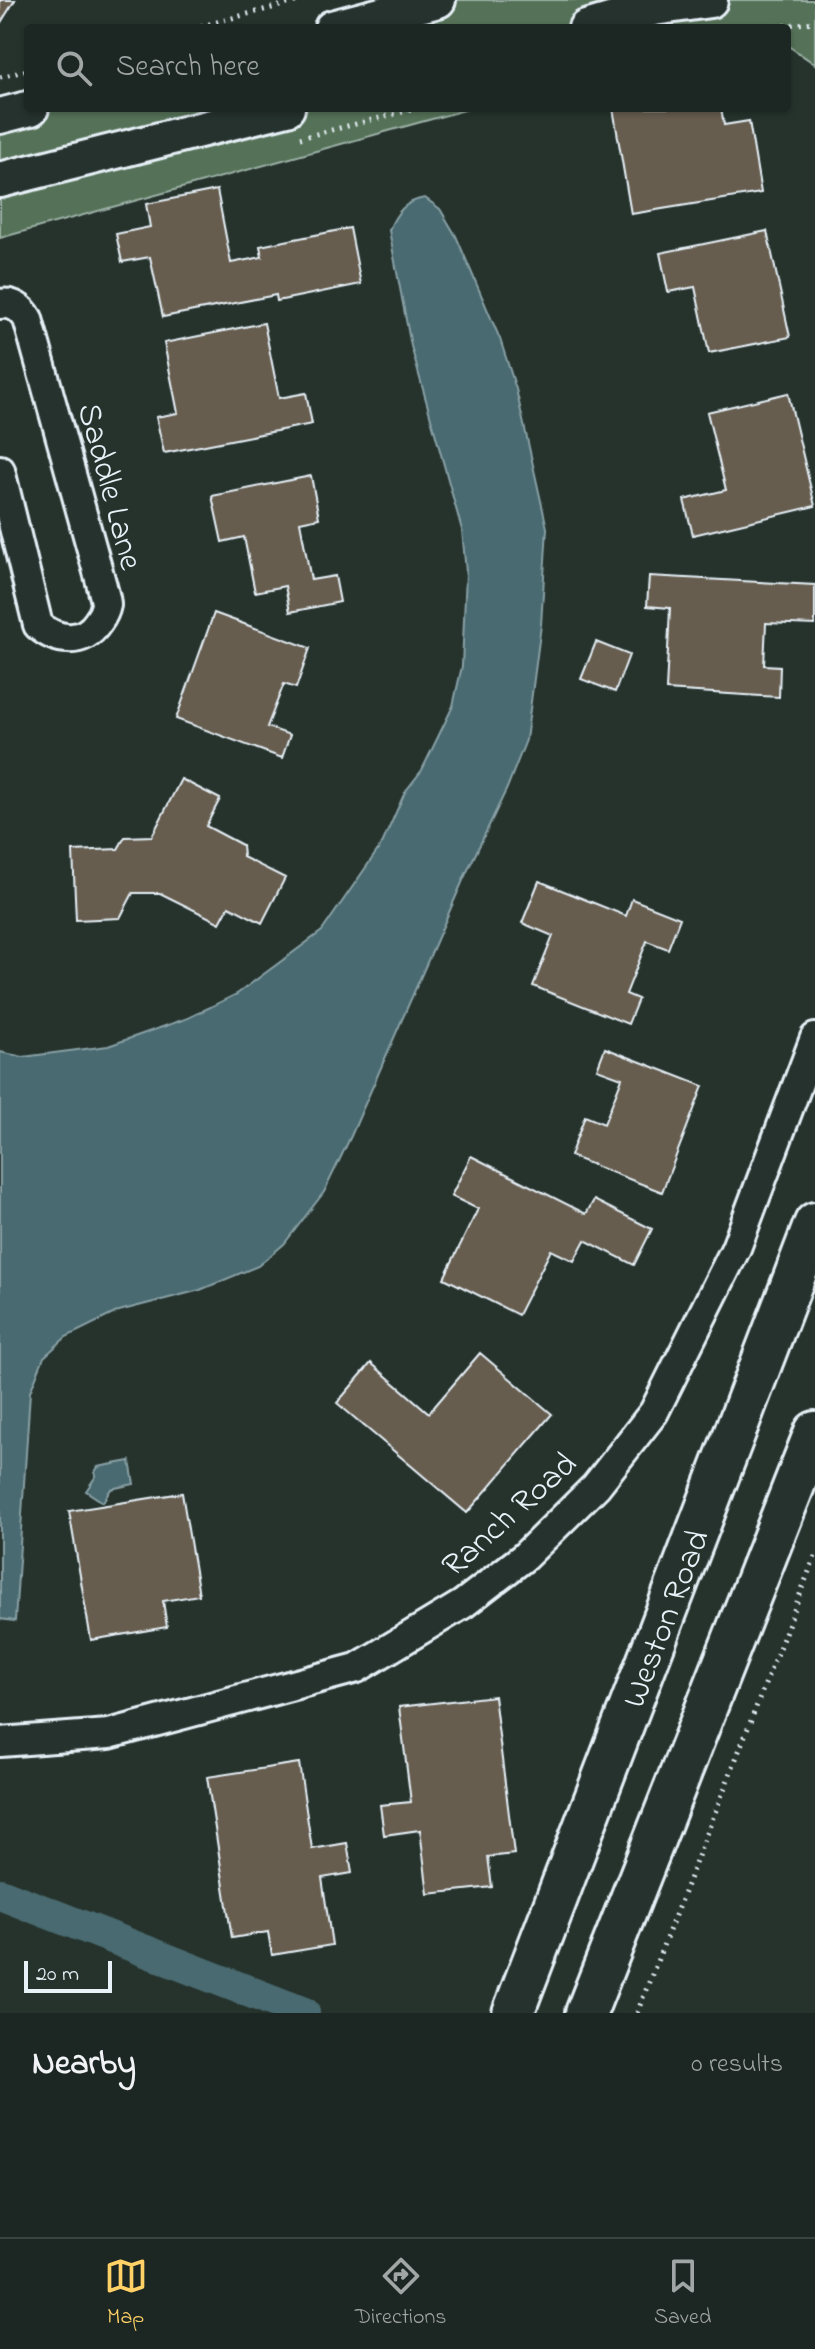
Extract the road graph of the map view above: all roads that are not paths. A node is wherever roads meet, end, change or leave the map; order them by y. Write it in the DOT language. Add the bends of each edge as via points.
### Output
graph roads {
  1 [pos="438,0"];
  2 [pos="710,0"];
  3 [pos="347,24"];
  4 [pos="600,24"];
  5 [pos="24,110"];
  6 [pos="271,112"];
  7 [pos="0,116"];
  8 [pos="0,180"];
  9 [pos="0,304"];
  10 [pos="0,470"];
  11 [pos="815,1038"];
  12 [pos="815,1223"];
  13 [pos="815,1432"];
  14 [pos="0,1742"];
  15 [pos="513,2013"];
  16 [pos="586,2013"];
  1 -- 3 [label="street"];
  2 -- 4 [label="street" via="654,8"];
  5 -- 7 [label="street"];
  6 -- 8 [label="street"];
  9 -- 10 [label="street, Saddle Lane" via="17,307 28,319 102,586 106,605 98,623 82,638 51,635 38,625"];
  11 -- 14 [label="street, Ranch Road" via="736,1248 654,1412 596,1486 524,1557 463,1604 357,1668 109,1734"];
  12 -- 15 [label="main road, Weston Road"];
  13 -- 16 [label="main road, Weston Road"];
}
